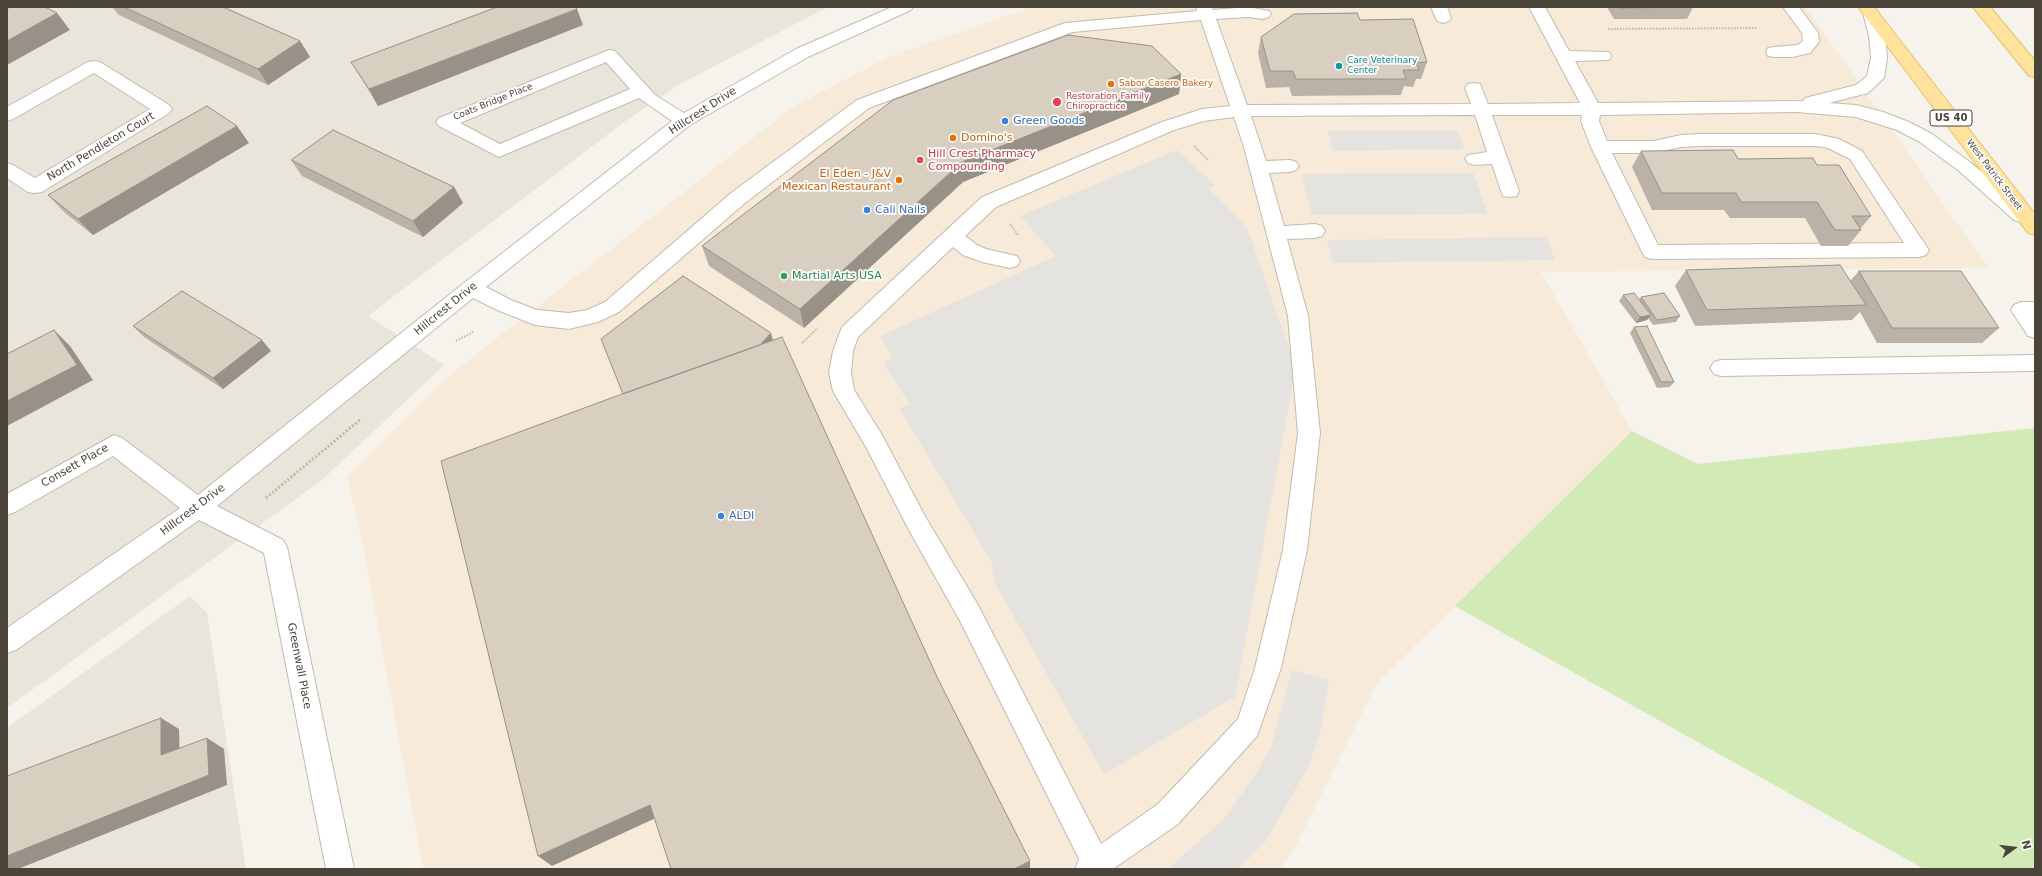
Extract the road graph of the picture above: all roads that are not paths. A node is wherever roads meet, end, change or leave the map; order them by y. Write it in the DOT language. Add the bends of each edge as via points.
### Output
graph roads {
  1 [pos="904,7"];
  2 [pos="1538,7"];
  3 [pos="1791,7"];
  4 [pos="1981,7"];
  5 [pos="1203,10"];
  6 [pos="1869,10"];
  7 [pos="1253,11"];
  8 [pos="1023,45"];
  9 [pos="1774,52"];
  10 [pos="1564,56"];
  11 [pos="1603,56"];
  12 [pos="1014,67"];
  13 [pos="2035,72"];
  14 [pos="1474,88"];
  15 [pos="641,91"];
  16 [pos="1796,106"];
  17 [pos="1482,109"];
  18 [pos="1592,109"];
  19 [pos="1240,111"];
  20 [pos="7,115"];
  21 [pos="684,120"];
  22 [pos="1600,147"];
  23 [pos="1499,158"];
  24 [pos="1474,159"];
  25 [pos="1290,166"];
  26 [pos="1259,167"];
  27 [pos="7,169"];
  28 [pos="1510,191"];
  29 [pos="2034,227"];
  30 [pos="1315,231"];
  31 [pos="1276,233"];
  32 [pos="952,236"];
  33 [pos="1010,261"];
  34 [pos="471,288"];
  35 [pos="2035,310"];
  36 [pos="2035,330"];
  37 [pos="2035,364"];
  38 [pos="1721,368"];
  39 [pos="7,505"];
  40 [pos="198,508"];
  41 [pos="7,642"];
  42 [pos="1093,867"];
  43 [pos="340,869"];
  1 -- 21 [label="street, Hillcrest Drive" via="802,53"];
  2 -- 10 [label="street"];
  3 -- 9 [label="street" via="1810,33 1811,42 1804,49 1793,52"];
  4 -- 13 [label="main road"];
  5 -- 7 [label="street"];
  5 -- 8 [label="street" via="1071,27"];
  5 -- 19 [label="street"];
  6 -- 16 [label="street" via="1878,36 1879,58 1875,78 1862,88"];
  6 -- 29 [label="main road, West Patrick Street / US 40"];
  8 -- 12 [label="street"];
  8 -- 34 [label="street" via="863,104 738,198 612,307 591,317 569,320 535,317"];
  10 -- 11 [label="street"];
  10 -- 18 [label="street"];
  14 -- 17 [label="street"];
  15 -- 15 [label="street, Coats Bridge Place" via="499,151 444,122 608,54"];
  15 -- 21 [label="street, Coats Bridge Place" via="649,99"];
  16 -- 18 [label="street"];
  16 -- 29 [label="street" via="1856,111 1902,126 1926,138 1965,167"];
  17 -- 18 [label="street"];
  17 -- 19 [label="street"];
  17 -- 23 [label="street"];
  18 -- 22 [label="street" via="1590,121"];
  19 -- 26 [label="street"];
  19 -- 32 [label="street" via="1202,115 1168,126 989,202"];
  20 -- 27 [label="street, North Pendleton Court" via="94,66 163,109 35,187"];
  21 -- 34 [label="street, Hillcrest Drive"];
  22 -- 22 [label="street" via="1654,147 1699,140 1816,140 1833,143 1856,154 1919,250 1652,252"];
  23 -- 24 [label="street"];
  23 -- 28 [label="street"];
  25 -- 26 [label="street"];
  26 -- 31 [label="street"];
  30 -- 31 [label="street"];
  31 -- 42 [label="street" via="1298,316 1309,433 1295,550 1268,668 1248,727 1213,767 1168,814"];
  32 -- 33 [label="street" via="976,253"];
  32 -- 42 [label="street" via="849,333 840,373 844,391 969,613"];
  34 -- 40 [label="street, Hillcrest Drive"];
  35 -- 36 [label="street" via="2021,310"];
  37 -- 38 [label="street"];
  39 -- 40 [label="street, Consett Place" via="114,444"];
  40 -- 41 [label="street, Hillcrest Drive"];
  40 -- 43 [label="street, Greenwall Place" via="274,547"];
}
